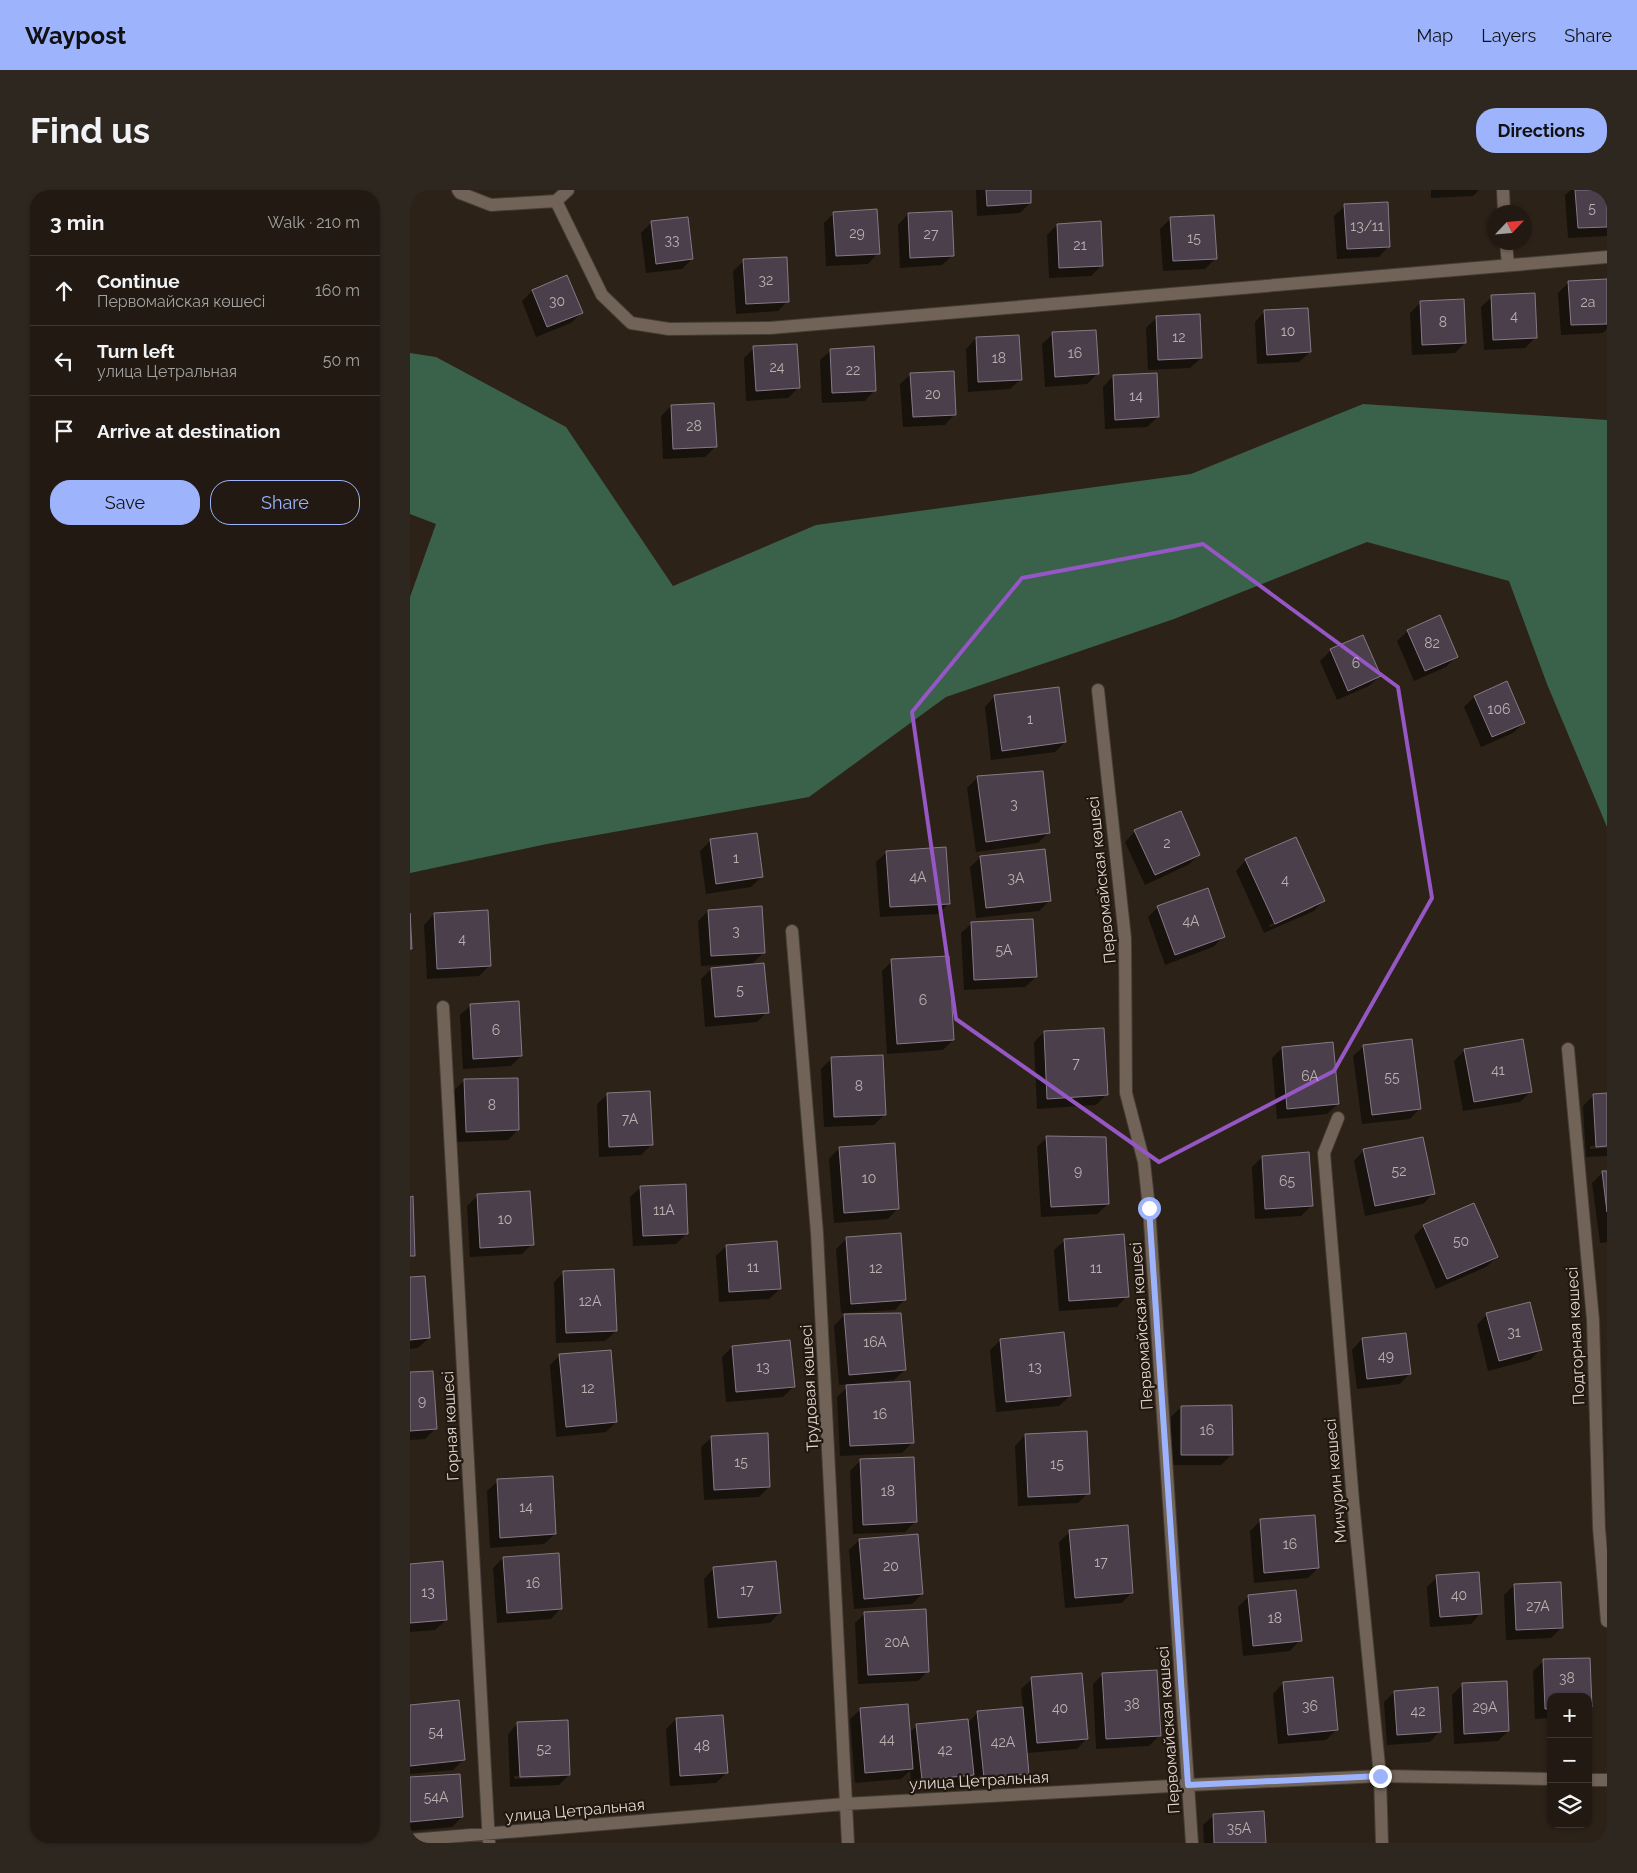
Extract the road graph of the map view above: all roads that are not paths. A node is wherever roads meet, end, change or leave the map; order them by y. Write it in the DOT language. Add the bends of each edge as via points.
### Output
graph roads {
  1 [pos="458,190"];
  2 [pos="568,190"];
  3 [pos="1502,190"];
  4 [pos="556,201"];
  5 [pos="1503,205"];
  6 [pos="1507,250"];
  7 [pos="1607,257"];
  8 [pos="1508,265"];
  9 [pos="1098,690"];
  10 [pos="792,931"];
  11 [pos="443,1007"];
  12 [pos="1568,1049"];
  13 [pos="1338,1118"];
  14 [pos="1607,1621"];
  15 [pos="1380,1776"];
  16 [pos="1547,1779"];
  17 [pos="1592,1780"];
  18 [pos="1607,1780"];
  19 [pos="1188,1785"];
  20 [pos="846,1804"];
  21 [pos="489,1838"];
  22 [pos="410,1840"];
  23 [pos="848,1843"];
  24 [pos="1192,1843"];
  25 [pos="1382,1843"];
  1 -- 4 [label="street" via="491,205"];
  2 -- 4 [label="street"];
  3 -- 5 [label="street"];
  4 -- 8 [label="street" via="602,295 631,323 669,329 770,328"];
  6 -- 8 [label="street"];
  7 -- 8 [label="street"];
  9 -- 19 [label="street, Первомайская көшесі" via="1125,938 1126,1092 1144,1162 1149,1208"];
  10 -- 20 [label="street, Трудовая көшесі" via="817,1233"];
  11 -- 21 [label="street, Горная көшесі"];
  12 -- 14 [label="street, Подгорная көшесі" via="1593,1320 1599,1528"];
  13 -- 15 [label="street, Мичурин көшесі" via="1324,1153"];
  15 -- 16 [label="street, улица Цетральная"];
  15 -- 19 [label="street, улица Цетральная"];
  15 -- 25 [label="street, Мичурин көшесі"];
  17 -- 18 [label="street"];
  19 -- 20 [label="street, улица Цетральная"];
  19 -- 24 [label="street, Первомайская көшесі"];
  20 -- 21 [label="street, улица Цетральная"];
  20 -- 23 [label="street, Трудовая көшесі"];
  21 -- 22 [label="street, улица Цетральная"];
}
